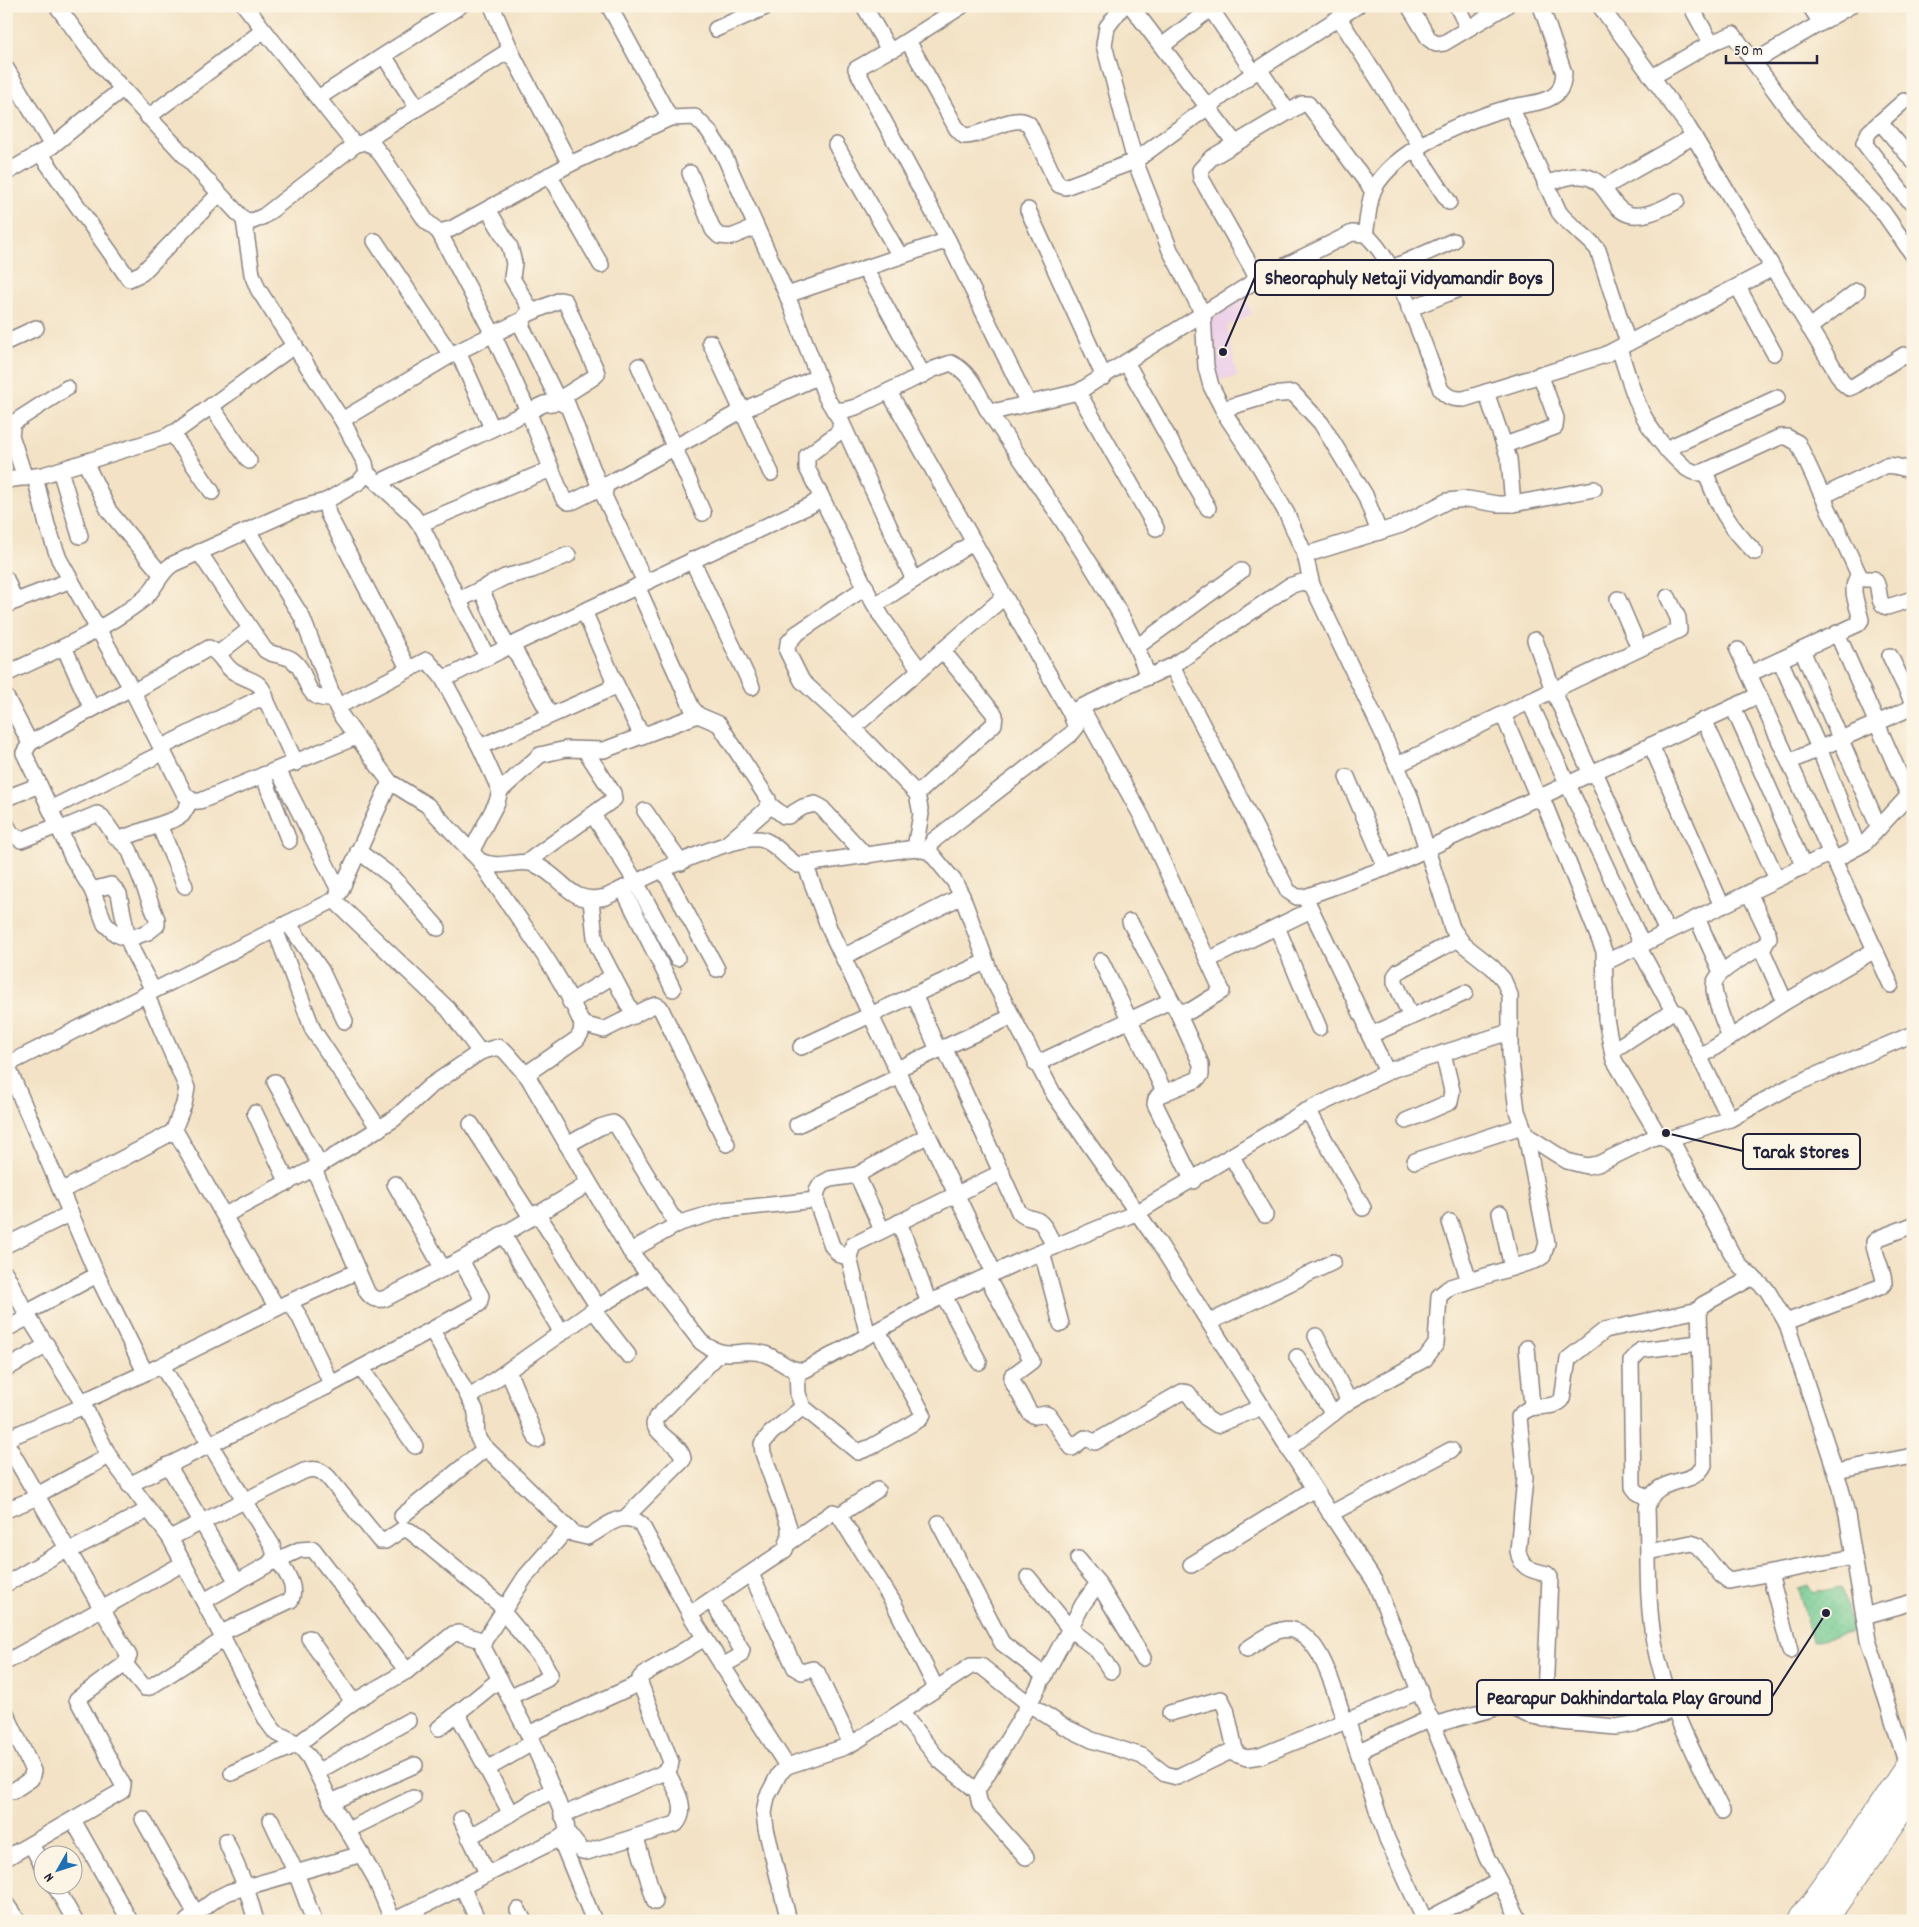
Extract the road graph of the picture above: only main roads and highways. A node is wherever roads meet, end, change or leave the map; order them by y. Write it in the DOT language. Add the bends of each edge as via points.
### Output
graph roads {
  1 [pos="1910,1761"];
  2 [pos="1913,1794"];
  3 [pos="1800,1921"];
  4 [pos="1824,1921"];
  1 -- 3 [label="main road"];
  2 -- 4 [label="main road"];
}
